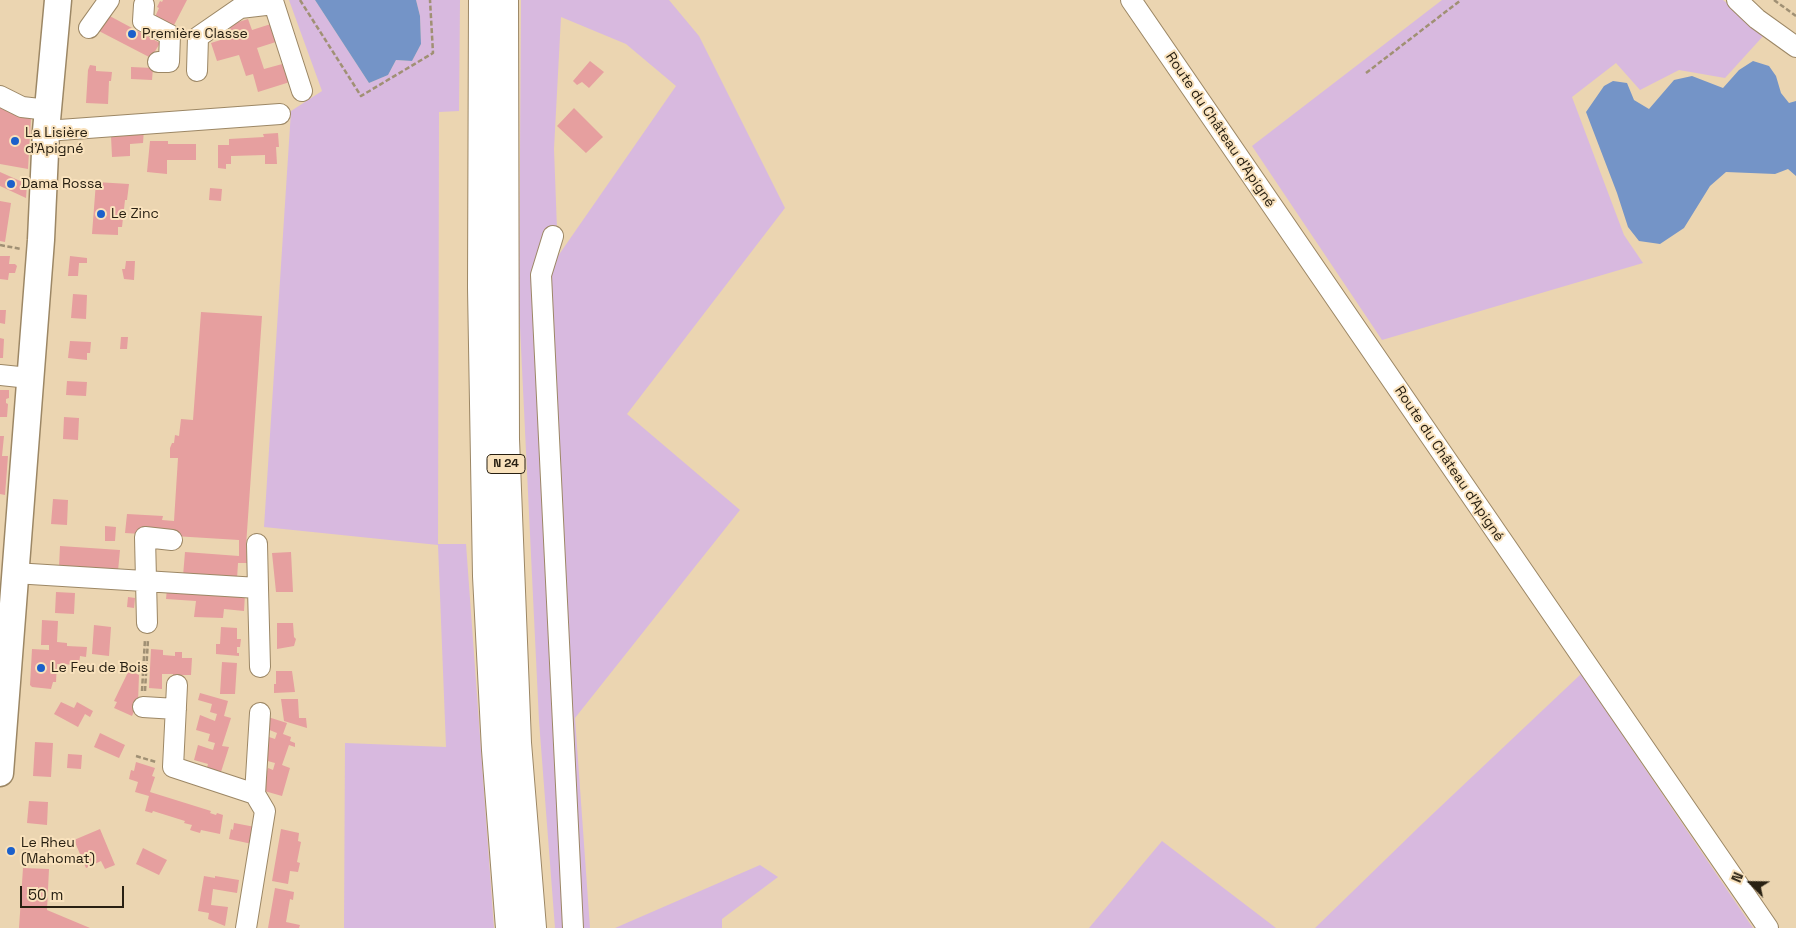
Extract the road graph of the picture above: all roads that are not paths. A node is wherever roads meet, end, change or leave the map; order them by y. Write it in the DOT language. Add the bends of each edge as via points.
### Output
graph roads {
  1 [pos="58,0"];
  2 [pos="109,0"];
  3 [pos="483,0"];
  4 [pos="504,0"];
  5 [pos="1131,0"];
  6 [pos="1737,0"];
  7 [pos="142,2"];
  8 [pos="236,3"];
  9 [pos="89,28"];
  10 [pos="1796,47"];
  11 [pos="158,62"];
  12 [pos="197,71"];
  13 [pos="302,91"];
  14 [pos="0,96"];
  15 [pos="280,114"];
  16 [pos="47,120"];
  17 [pos="552,236"];
  18 [pos="0,375"];
  19 [pos="29,378"];
  20 [pos="172,540"];
  21 [pos="257,544"];
  22 [pos="14,574"];
  23 [pos="147,580"];
  24 [pos="258,588"];
  25 [pos="147,623"];
  26 [pos="260,667"];
  27 [pos="177,685"];
  28 [pos="143,707"];
  29 [pos="176,709"];
  30 [pos="260,713"];
  31 [pos="2,728"];
  32 [pos="0,773"];
  33 [pos="255,794"];
  34 [pos="246,928"];
  35 [pos="510,928"];
  36 [pos="532,928"];
  37 [pos="573,928"];
  38 [pos="1768,928"];
  1 -- 16 [label="main road"];
  2 -- 9 [label="street"];
  3 -- 35 [label="highway, N 24" via="482,288 487,576"];
  4 -- 36 [label="highway, N 24" via="505,439 517,743"];
  5 -- 38 [label="street, Route du Château d'Apigné"];
  6 -- 10 [label="street"];
  7 -- 11 [label="street" via="144,21 170,36 169,62"];
  8 -- 12 [label="street" via="198,38"];
  8 -- 13 [label="street" via="274,4"];
  14 -- 16 [label="street"];
  15 -- 16 [label="street"];
  16 -- 19 [label="main road"];
  17 -- 37 [label="street" via="540,275"];
  18 -- 19 [label="street"];
  19 -- 22 [label="main road"];
  20 -- 23 [label="street" via="145,537"];
  21 -- 24 [label="street"];
  22 -- 23 [label="street"];
  22 -- 31 [label="main road"];
  23 -- 24 [label="street"];
  23 -- 25 [label="street"];
  24 -- 26 [label="street"];
  27 -- 29 [label="street"];
  28 -- 29 [label="street"];
  29 -- 33 [label="street" via="172,767"];
  30 -- 33 [label="street"];
  31 -- 32 [label="main road"];
  33 -- 34 [label="street" via="265,811"];
}
